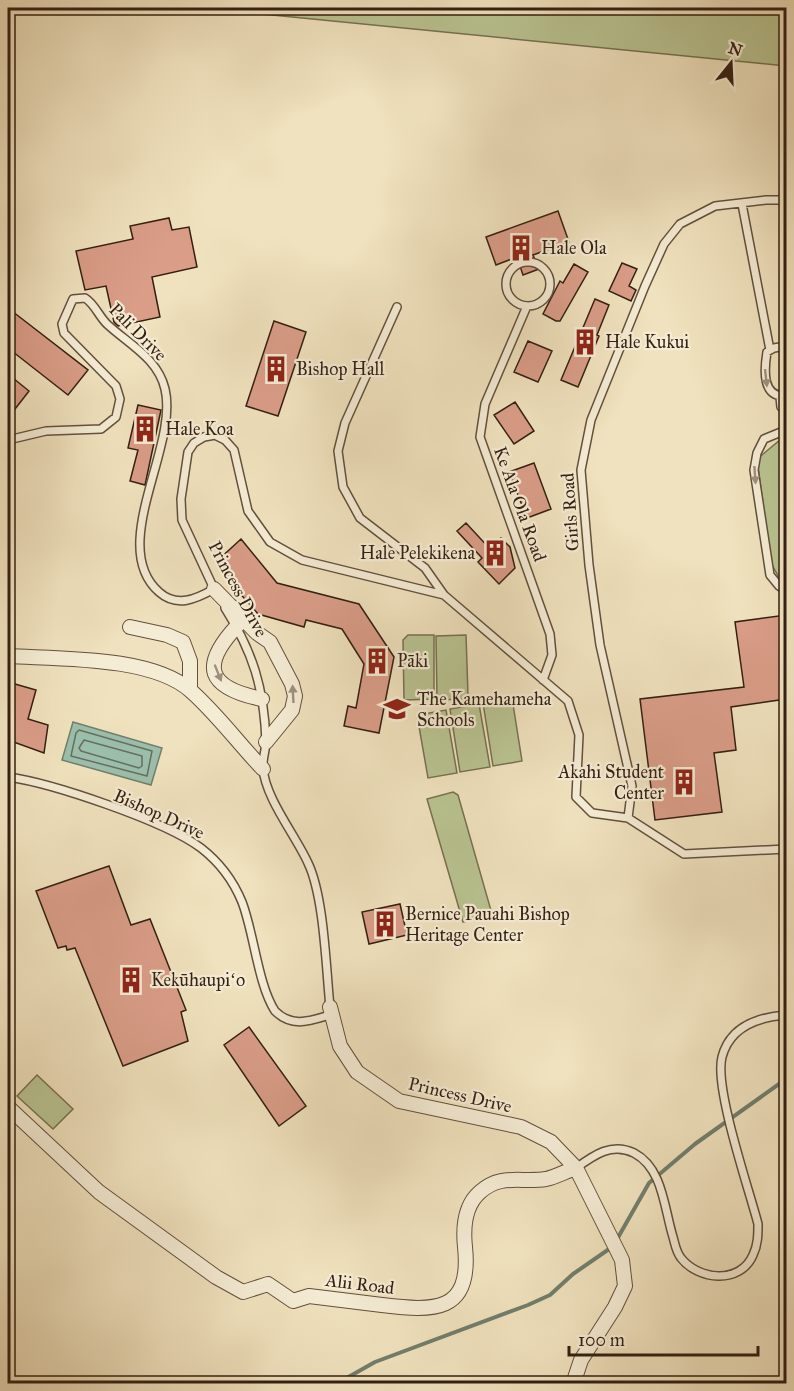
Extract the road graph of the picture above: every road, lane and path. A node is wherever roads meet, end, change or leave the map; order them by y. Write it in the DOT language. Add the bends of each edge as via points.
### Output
graph roads {
  1 [pos="786,200"];
  2 [pos="742,204"];
  3 [pos="527,306"];
  4 [pos="397,308"];
  5 [pos="786,346"];
  6 [pos="771,350"];
  7 [pos="783,396"];
  8 [pos="781,406"];
  9 [pos="782,422"];
  10 [pos="785,430"];
  11 [pos="8,440"];
  12 [pos="214,589"];
  13 [pos="786,591"];
  14 [pos="444,595"];
  15 [pos="237,626"];
  16 [pos="130,627"];
  17 [pos="8,656"];
  18 [pos="543,680"];
  19 [pos="190,690"];
  20 [pos="262,699"];
  21 [pos="266,742"];
  22 [pos="263,769"];
  23 [pos="8,777"];
  24 [pos="628,818"];
  25 [pos="786,849"];
  26 [pos="332,1010"];
  27 [pos="786,1015"];
  28 [pos="8,1107"];
  29 [pos="576,1168"];
  30 [pos="573,1383"];
  1 -- 2 [label="lane, Girls Road"];
  2 -- 6 [label="lane"];
  2 -- 24 [label="lane, Girls Road" via="715,206 680,224 664,244 591,420 581,470 600,645 632,786"];
  3 -- 3 [label="lane" via="544,300 550,286 544,268 532,262 511,270 506,282 510,297"];
  3 -- 18 [label="lane, Ke Ala Ola Road" via="485,404 480,437 550,634 552,655"];
  4 -- 14 [label="lane" via="345,423 338,451 343,487 360,518 425,568"];
  5 -- 6 [label="lane"];
  6 -- 7 [label="lane, one-way" via="765,366 768,389"];
  7 -- 8 [label="lane"];
  9 -- 10 [label="lane"];
  10 -- 13 [label="lane, one-way" via="764,439 754,470 770,575"];
  11 -- 12 [label="lane, Pali Drive" via="46,431 101,429 116,417 120,399 116,386 64,333 62,324 73,299 85,298 108,325 146,357 165,386 166,421 141,533 145,569 157,590 171,600 187,601"];
  12 -- 14 [label="lane, Princess Drive" via="182,520 182,499 188,452 194,443 215,435 234,450 248,511 262,534 278,548 310,562"];
  12 -- 15 [label="lane, Princess Drive"];
  21 -- 12 [label="street, one-way" via="292,710 292,684 270,642 256,633"];
  14 -- 18 [label="lane, Princess Drive"];
  15 -- 20 [label="lane, Princess Drive" via="250,654"];
  15 -- 20 [label="street, one-way" via="219,646 213,661 216,675 236,694"];
  16 -- 19 [label="street" via="183,642 190,661"];
  17 -- 19 [label="street" via="131,665 160,673"];
  18 -- 24 [label="lane, Princess Drive" via="568,701 579,735 576,797 592,813"];
  19 -- 22 [label="street"];
  20 -- 21 [label="lane, Princess Drive"];
  21 -- 22 [label="lane, Princess Drive"];
  22 -- 26 [label="lane, Princess Drive" via="277,806 309,864 319,907"];
  23 -- 26 [label="lane, Bishop Drive" via="53,787 149,822 202,849 236,888 275,1011 296,1022"];
  24 -- 25 [label="lane" via="684,854"];
  26 -- 29 [label="street, Princess Drive" via="339,1046 357,1072 399,1101 521,1127 551,1142"];
  27 -- 29 [label="lane" via="763,1017 743,1028 722,1058 724,1101 759,1224 753,1256 744,1268 715,1277 689,1268 678,1255 654,1170 642,1158 624,1149 600,1151"];
  28 -- 29 [label="street, Alii Road" via="88,1183 216,1277 243,1292 268,1284 293,1301 309,1296 422,1310 441,1306 456,1294 466,1276 465,1221 479,1193 497,1181 544,1179"];
  29 -- 30 [label="street, Princess Drive" via="622,1260 625,1286 581,1360"];
}
